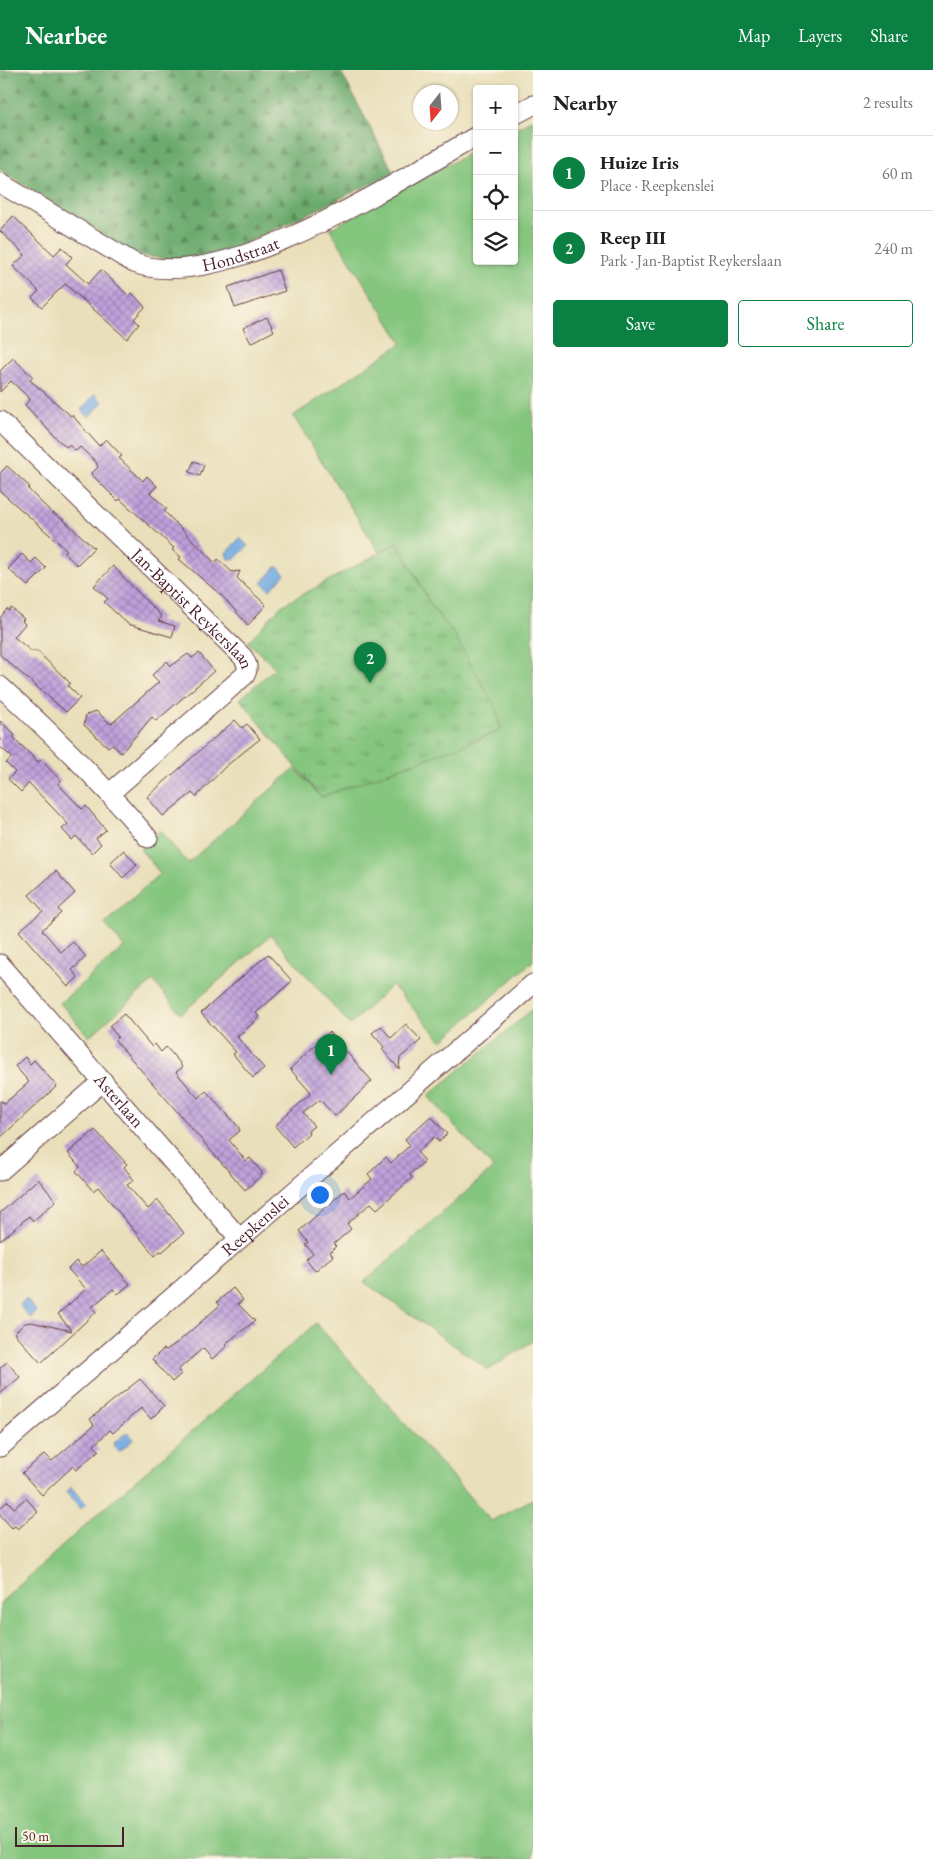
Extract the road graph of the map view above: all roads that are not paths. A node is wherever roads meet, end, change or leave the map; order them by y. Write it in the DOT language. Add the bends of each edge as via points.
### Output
graph roads {
  1 [pos="533,105"];
  2 [pos="518,113"];
  3 [pos="473,138"];
  4 [pos="0,183"];
  5 [pos="0,422"];
  6 [pos="0,686"];
  7 [pos="110,793"];
  8 [pos="148,838"];
  9 [pos="0,964"];
  10 [pos="533,984"];
  11 [pos="103,1082"];
  12 [pos="0,1171"];
  13 [pos="238,1238"];
  14 [pos="0,1447"];
  1 -- 2 [label="street"];
  3 -- 4 [label="street, Hondstraat" via="282,242 226,259 176,269 148,268 134,263"];
  5 -- 7 [label="street, Jan-Baptist Reykerslaan" via="247,663 245,675"];
  6 -- 7 [label="street"];
  7 -- 8 [label="street"];
  9 -- 11 [label="street, Asterlaan"];
  10 -- 13 [label="street, Reepkenslei"];
  11 -- 12 [label="street"];
  11 -- 13 [label="street, Asterlaan"];
  13 -- 14 [label="street, Reepkenslei"];
}
